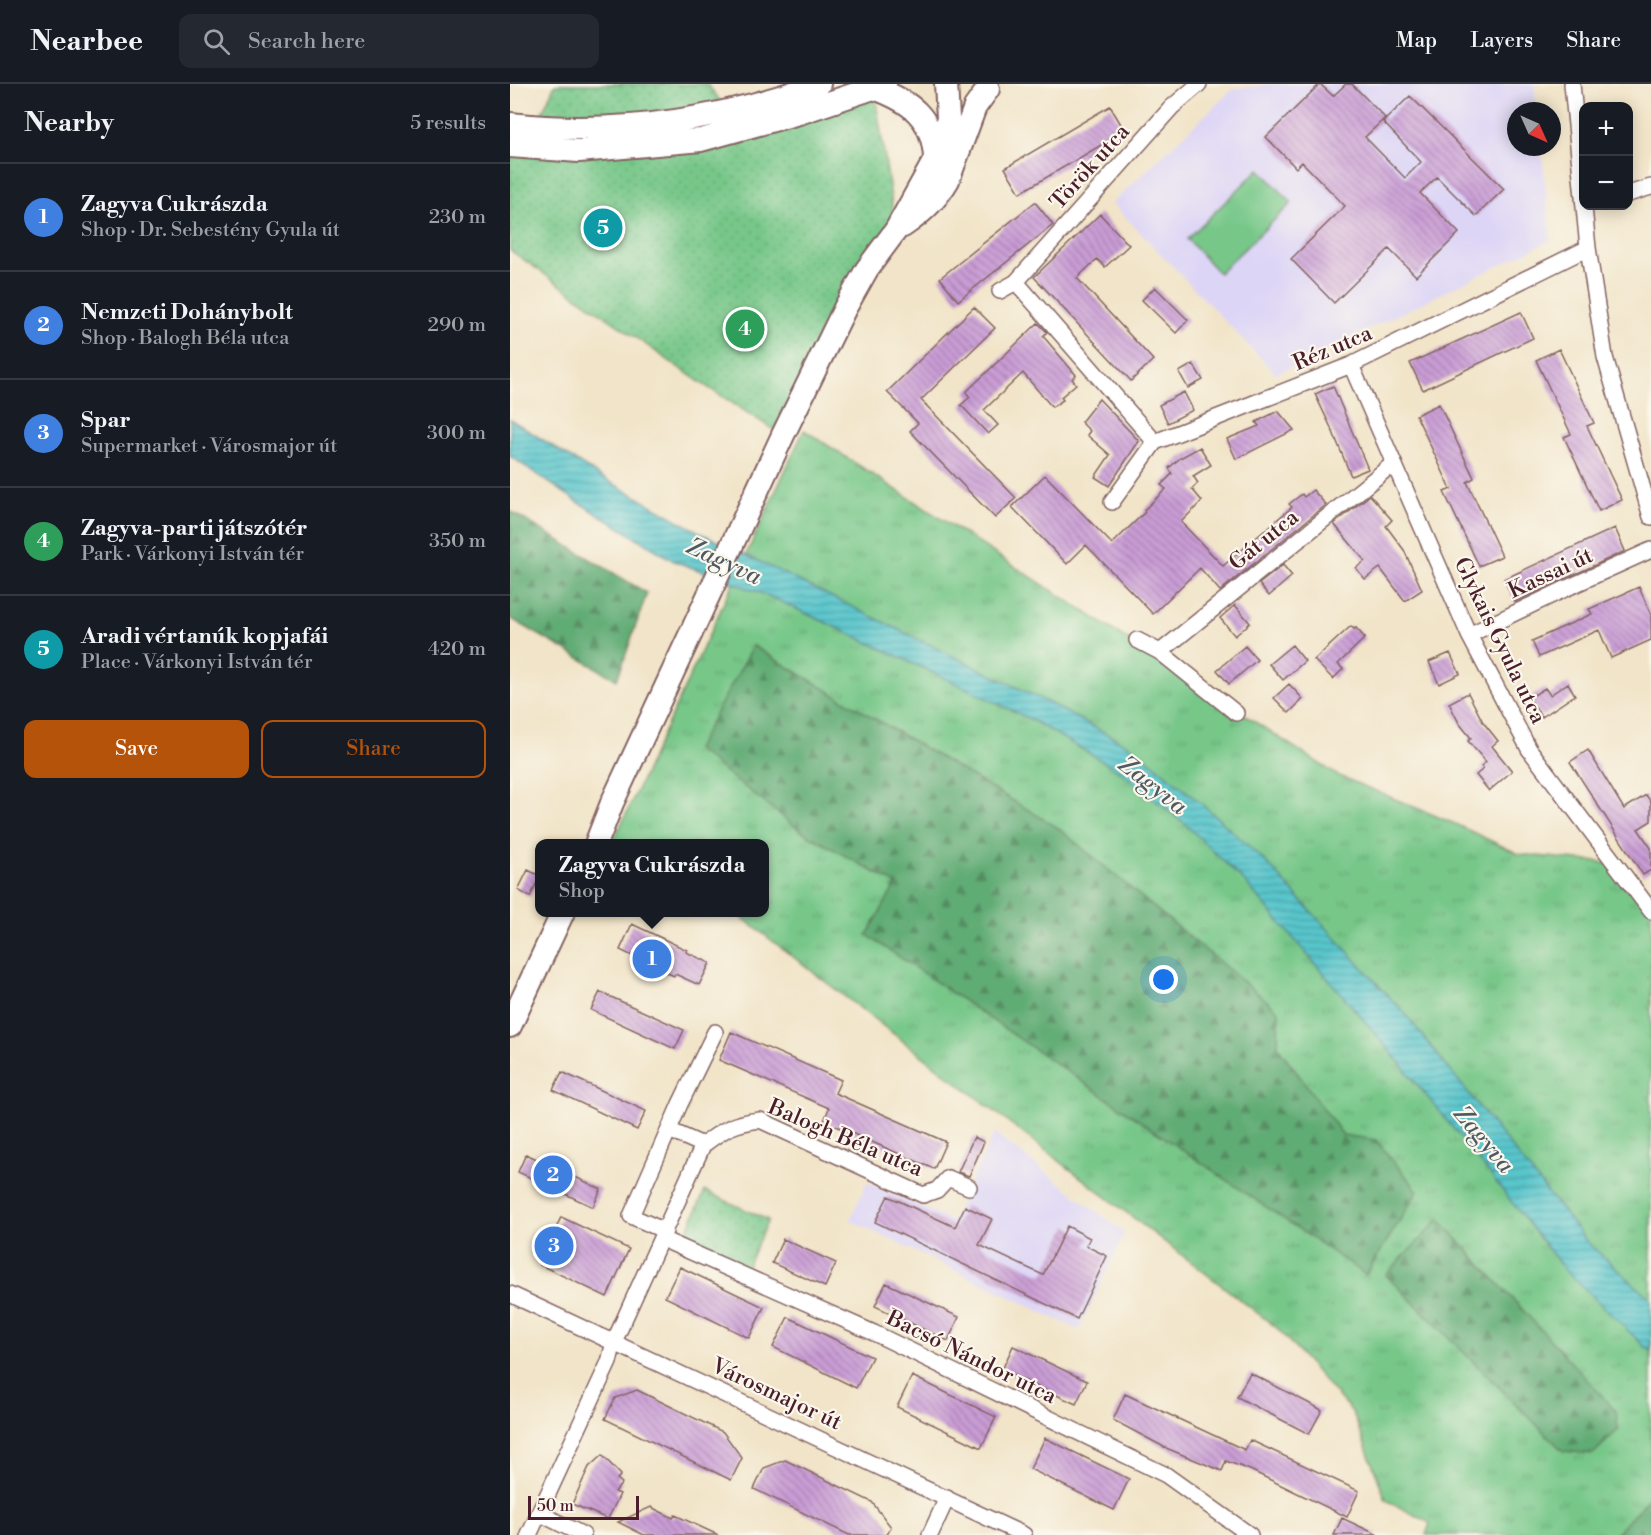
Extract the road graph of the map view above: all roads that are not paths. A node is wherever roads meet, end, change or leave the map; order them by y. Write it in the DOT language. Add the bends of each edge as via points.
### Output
graph roads {
  1 [pos="819,84"];
  2 [pos="946,84"];
  3 [pos="952,84"];
  4 [pos="1199,84"];
  5 [pos="1572,84"];
  6 [pos="880,86"];
  7 [pos="993,87"];
  8 [pos="510,124"];
  9 [pos="581,140"];
  10 [pos="510,146"];
  11 [pos="1580,156"];
  12 [pos="935,161"];
  13 [pos="1651,187"];
  14 [pos="1633,193"];
  15 [pos="1585,210"];
  16 [pos="897,230"];
  17 [pos="1588,248"];
  18 [pos="1016,282"];
  19 [pos="1000,291"];
  20 [pos="1351,365"];
  21 [pos="1155,442"];
  22 [pos="1394,463"];
  23 [pos="1112,502"];
  24 [pos="1651,518"];
  25 [pos="1651,550"];
  26 [pos="1469,635"];
  27 [pos="1137,640"];
  28 [pos="1160,652"];
  29 [pos="1236,712"];
  30 [pos="598,839"];
  31 [pos="1651,911"];
  32 [pos="561,917"];
  33 [pos="510,1026"];
  34 [pos="715,1032"];
  35 [pos="669,1130"];
  36 [pos="703,1145"];
  37 [pos="969,1187"];
  38 [pos="664,1235"];
  39 [pos="510,1294"];
  40 [pos="614,1342"];
  41 [pos="947,1498"];
  42 [pos="539,1513"];
  43 [pos="529,1535"];
  44 [pos="583,1535"];
  45 [pos="930,1535"];
  46 [pos="1024,1535"];
  47 [pos="1250,1535"];
  1 -- 9 [label="street" via="746,107"];
  2 -- 12 [label="street" via="948,118"];
  3 -- 7 [label="street" via="973,91"];
  4 -- 18 [label="street, Török utca" via="1172,107"];
  5 -- 11 [label="street"];
  6 -- 9 [label="street" via="701,140"];
  6 -- 12 [label="street" via="922,117 930,131"];
  7 -- 16 [label="street" via="975,107 944,188 920,214"];
  8 -- 9 [label="street"];
  9 -- 10 [label="street"];
  12 -- 16 [label="street"];
  13 -- 14 [label="street"];
  15 -- 17 [label="street"];
  16 -- 30 [label="street" via="867,269 845,308 781,438"];
  17 -- 20 [label="street, Réz utca"];
  17 -- 24 [label="street" via="1605,357"];
  18 -- 19 [label="street, Török utca"];
  18 -- 21 [label="street"];
  20 -- 21 [label="street, Réz utca"];
  20 -- 22 [label="street, Glykais Gyula utca"];
  21 -- 23 [label="street"];
  22 -- 26 [label="street, Glykais Gyula utca"];
  22 -- 28 [label="street, Gát utca"];
  25 -- 26 [label="street, Kassai út"];
  26 -- 31 [label="street, Glykais Gyula utca" via="1529,749"];
  27 -- 28 [label="street"];
  28 -- 29 [label="street"];
  32 -- 33 [label="street"];
  34 -- 35 [label="street"];
  35 -- 36 [label="street"];
  35 -- 38 [label="street, Bacsó Nándor utca" via="631,1216"];
  36 -- 37 [label="street, Balogh Béla utca" via="740,1122 760,1120 923,1195 937,1190 948,1178"];
  36 -- 38 [label="street"];
  38 -- 40 [label="street"];
  38 -- 47 [label="street, Bacsó Nándor utca" via="1166,1475"];
  39 -- 40 [label="street, Városmajor út"];
  40 -- 41 [label="street, Városmajor út"];
  40 -- 42 [label="street" via="609,1362"];
  41 -- 45 [label="street"];
  41 -- 46 [label="street, Városmajor út"];
  42 -- 43 [label="street"];
  42 -- 44 [label="street"];
}
